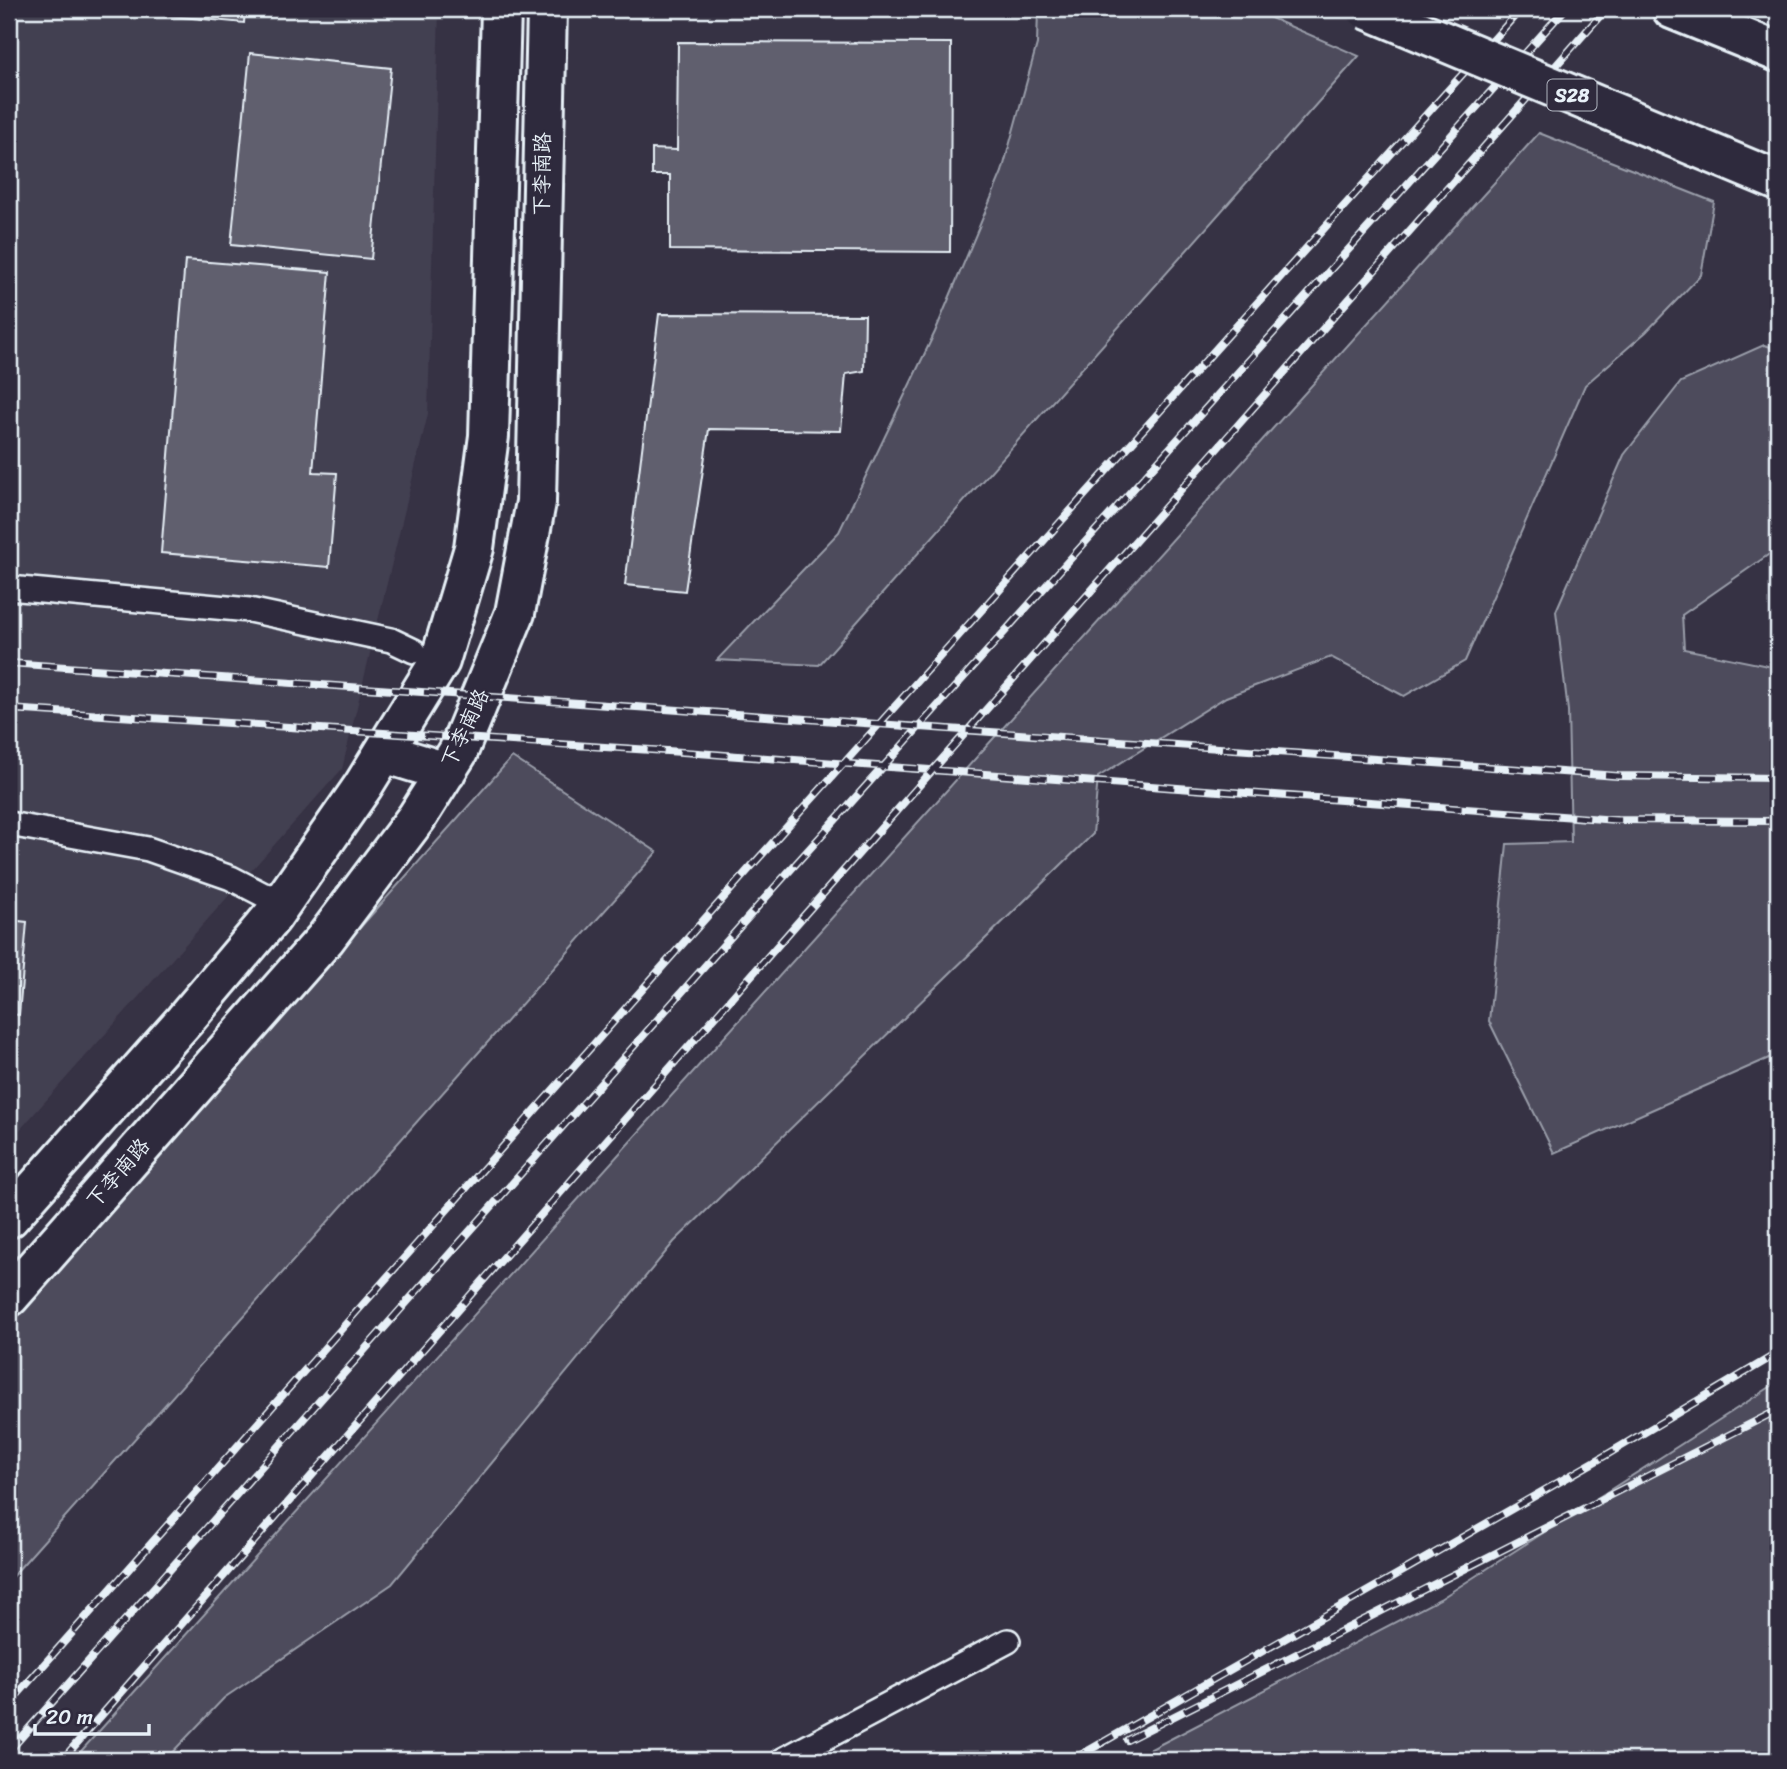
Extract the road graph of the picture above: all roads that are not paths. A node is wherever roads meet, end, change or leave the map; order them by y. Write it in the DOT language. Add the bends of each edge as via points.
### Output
graph roads {
  1 [pos="501,9"];
  2 [pos="547,9"];
  3 [pos="1366,9"];
  4 [pos="1672,9"];
  5 [pos="1778,52"];
  6 [pos="1778,181"];
  7 [pos="9,588"];
  8 [pos="427,656"];
  9 [pos="491,672"];
  10 [pos="384,753"];
  11 [pos="446,772"];
  12 [pos="9,824"];
  13 [pos="285,898"];
  14 [pos="9,1218"];
  15 [pos="9,1297"];
  16 [pos="1008,1641"];
  17 [pos="783,1760"];
  1 -- 8 [label="main road" via="489,436 474,548"];
  2 -- 9 [label="main road, 下李南路" via="536,502 515,613"];
  3 -- 6 [label="main road, S28, bridge"];
  4 -- 5 [label="main road"];
  7 -- 8 [label="lane" via="249,610 391,640"];
  8 -- 9 [label="main road"];
  8 -- 10 [label="main road"];
  9 -- 11 [label="main road, 下李南路"];
  10 -- 11 [label="main road"];
  10 -- 13 [label="main road"];
  11 -- 15 [label="main road, 下李南路" via="326,939"];
  12 -- 13 [label="lane" via="148,849 231,878 264,895"];
  13 -- 14 [label="main road" via="184,1021"];
  16 -- 17 [label="lane"];
}
